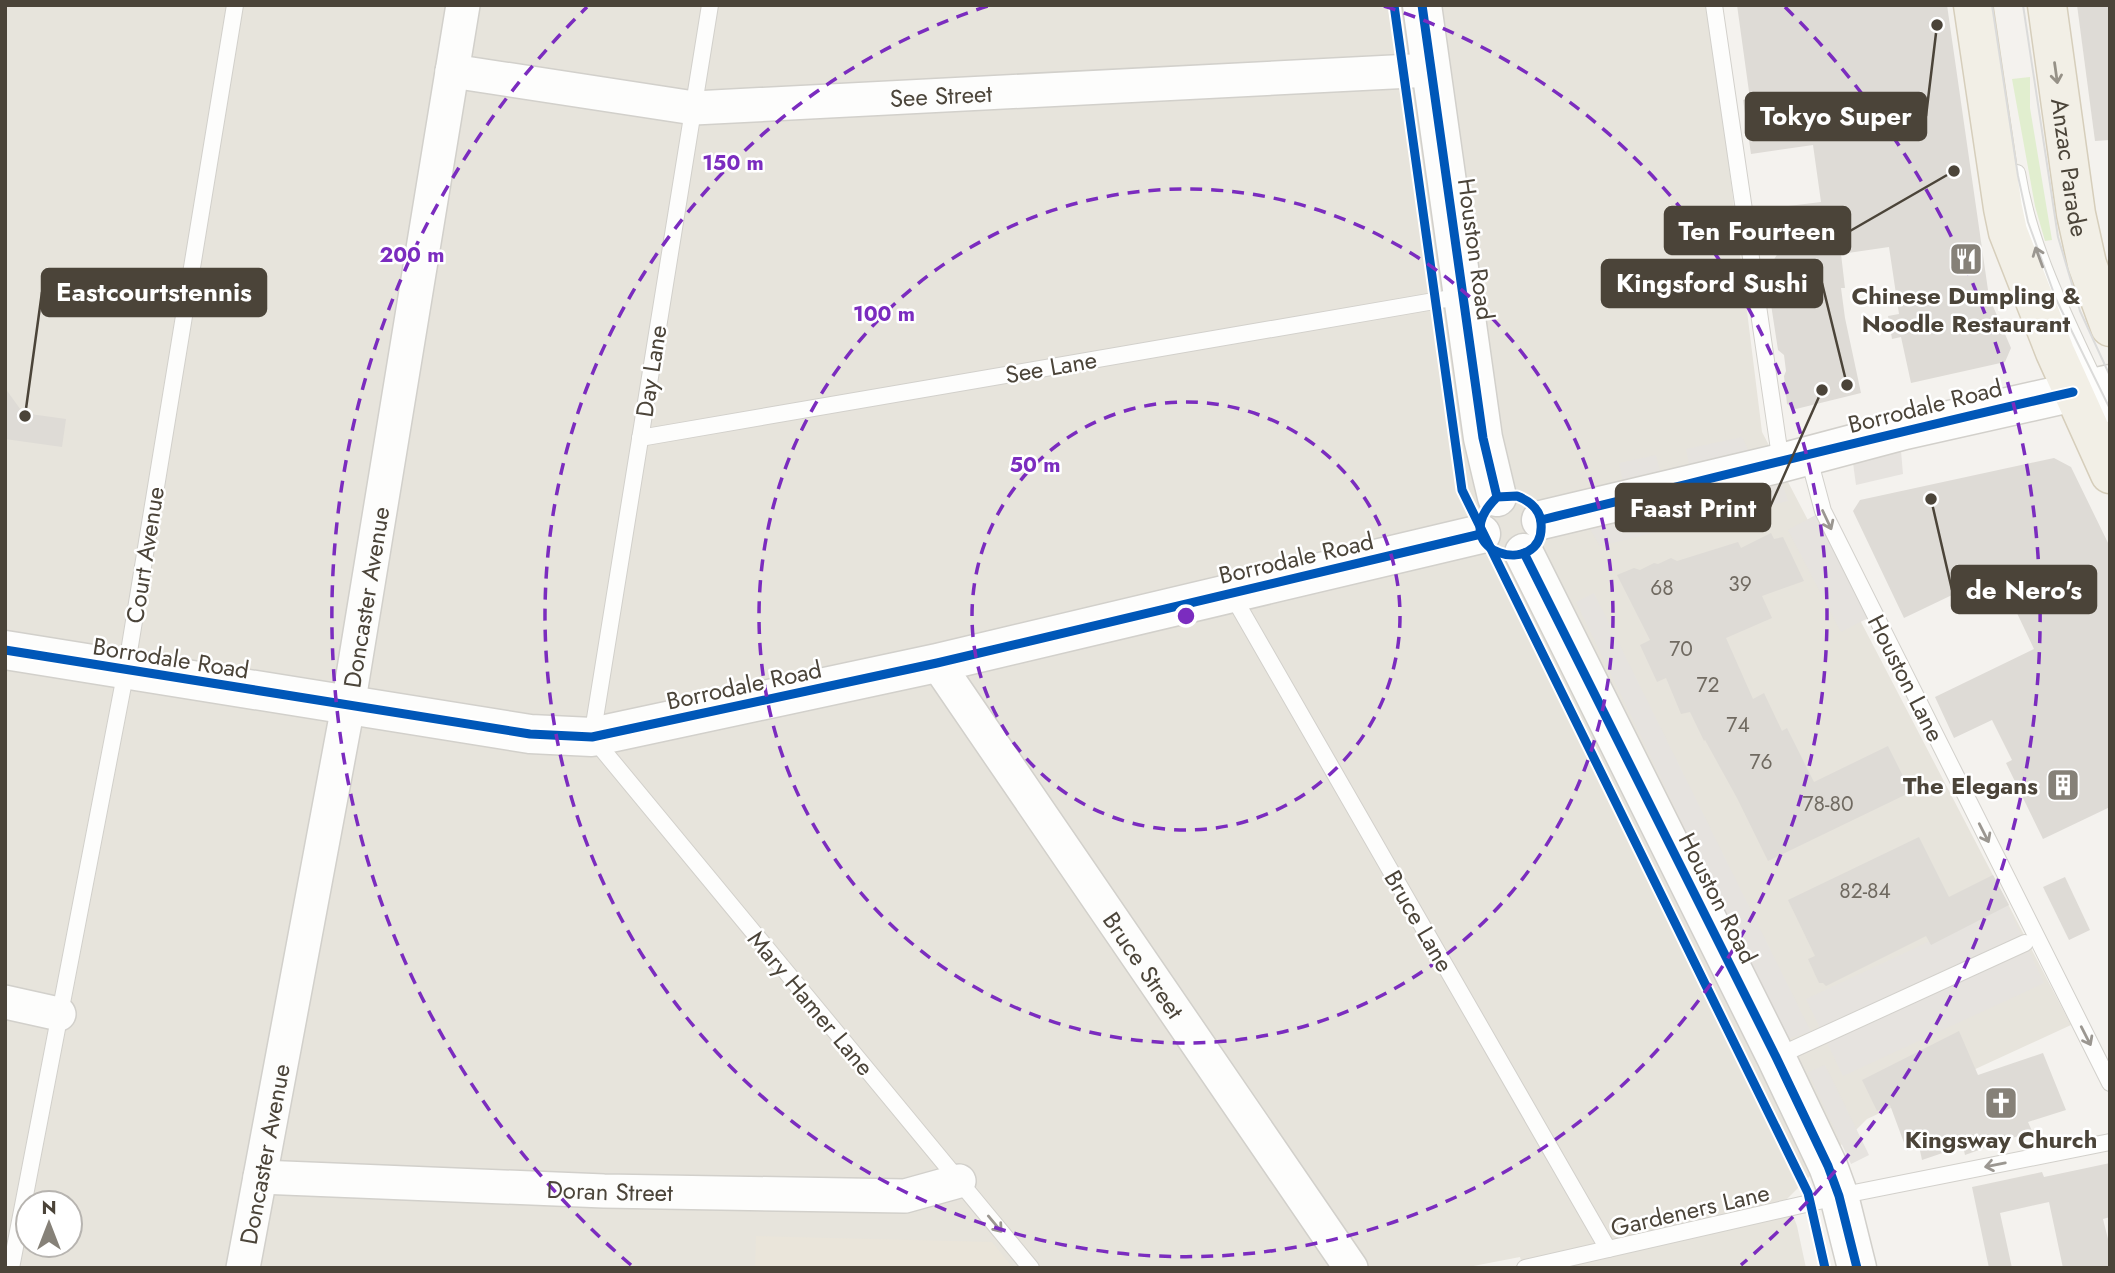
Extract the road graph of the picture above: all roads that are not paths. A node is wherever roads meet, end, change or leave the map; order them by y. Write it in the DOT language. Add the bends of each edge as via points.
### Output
graph roads {
  1 [pos="235,5"];
  2 [pos="463,5"];
  3 [pos="710,5"];
  4 [pos="1422,5"];
  5 [pos="1714,5"];
  6 [pos="1973,5"];
  7 [pos="2047,5"];
  8 [pos="1431,70"];
  9 [pos="452,71"];
  10 [pos="694,108"];
  11 [pos="1463,296"];
  12 [pos="2110,327"];
  13 [pos="2097,394"];
  14 [pos="640,438"];
  15 [pos="1794,459"];
  16 [pos="2110,474"];
  17 [pos="1497,497"];
  18 [pos="1541,520"];
  19 [pos="1482,534"];
  20 [pos="1524,553"];
  21 [pos="1231,593"];
  22 [pos="5,650"];
  23 [pos="937,663"];
  24 [pos="126,670"];
  25 [pos="348,706"];
  26 [pos="592,737"];
  27 [pos="2025,943"];
  28 [pos="5,1002"];
  29 [pos="59,1014"];
  30 [pos="1776,1057"];
  31 [pos="2110,1083"];
  32 [pos="2110,1142"];
  33 [pos="260,1177"];
  34 [pos="959,1181"];
  35 [pos="1839,1196"];
  36 [pos="1608,1249"];
  37 [pos="11,1268"];
  38 [pos="243,1268"];
  39 [pos="1031,1268"];
  40 [pos="1351,1268"];
  41 [pos="1525,1268"];
  42 [pos="1857,1268"];
  1 -- 24 [label="lane, Court Avenue"];
  2 -- 9 [label="street, Doncaster Avenue"];
  3 -- 10 [label="lane, Day Lane"];
  4 -- 8 [label="street, Houston Road"];
  5 -- 15 [label="lane, Houston Lane"];
  13 -- 6 [label="main road, one-way" via="2055,352 2008,232"];
  7 -- 12 [label="main road, Anzac Parade, one-way" via="2076,214"];
  8 -- 10 [label="street, See Street"];
  8 -- 11 [label="street, Houston Road"];
  9 -- 10 [label="street, See Street"];
  9 -- 25 [label="street, Doncaster Avenue"];
  10 -- 14 [label="lane, Day Lane"];
  11 -- 14 [label="lane, See Lane"];
  11 -- 17 [label="street, Houston Road" via="1483,439"];
  13 -- 15 [label="street, Borrodale Road" via="1905,430"];
  13 -- 16 [label="main road"];
  14 -- 26 [label="lane, Day Lane"];
  15 -- 18 [label="street, Borrodale Road"];
  15 -- 31 [label="lane, Houston Lane, one-way"];
  17 -- 18 [label="street" via="1527,500"];
  17 -- 19 [label="street" via="1482,517"];
  18 -- 20 [label="street" via="1538,540"];
  19 -- 20 [label="street" via="1496,552"];
  19 -- 21 [label="street, Borrodale Road"];
  20 -- 30 [label="street, Houston Road"];
  21 -- 23 [label="street, Borrodale Road"];
  21 -- 36 [label="lane, Bruce Lane"];
  22 -- 24 [label="street, Borrodale Road"];
  23 -- 26 [label="street, Borrodale Road"];
  23 -- 40 [label="street, Bruce Street"];
  24 -- 25 [label="street, Borrodale Road"];
  24 -- 29 [label="lane, Court Avenue"];
  25 -- 26 [label="street, Borrodale Road" via="530,734"];
  25 -- 33 [label="street, Doncaster Avenue"];
  26 -- 34 [label="lane, Mary Hamer Lane"];
  27 -- 30 [label="lane"];
  28 -- 29 [label="street"];
  29 -- 37 [label="lane, Court Avenue"];
  30 -- 35 [label="street, Houston Road"];
  32 -- 35 [label="lane, Gardeners Lane, one-way"];
  33 -- 34 [label="street, Doran Street" via="604,1191 905,1196"];
  33 -- 38 [label="street, Doncaster Avenue"];
  34 -- 39 [label="lane, Mary Hamer Lane, one-way"];
  35 -- 36 [label="lane, Gardeners Lane"];
  35 -- 42 [label="street, Houston Road"];
  36 -- 41 [label="lane, Gardeners Lane"];
}
